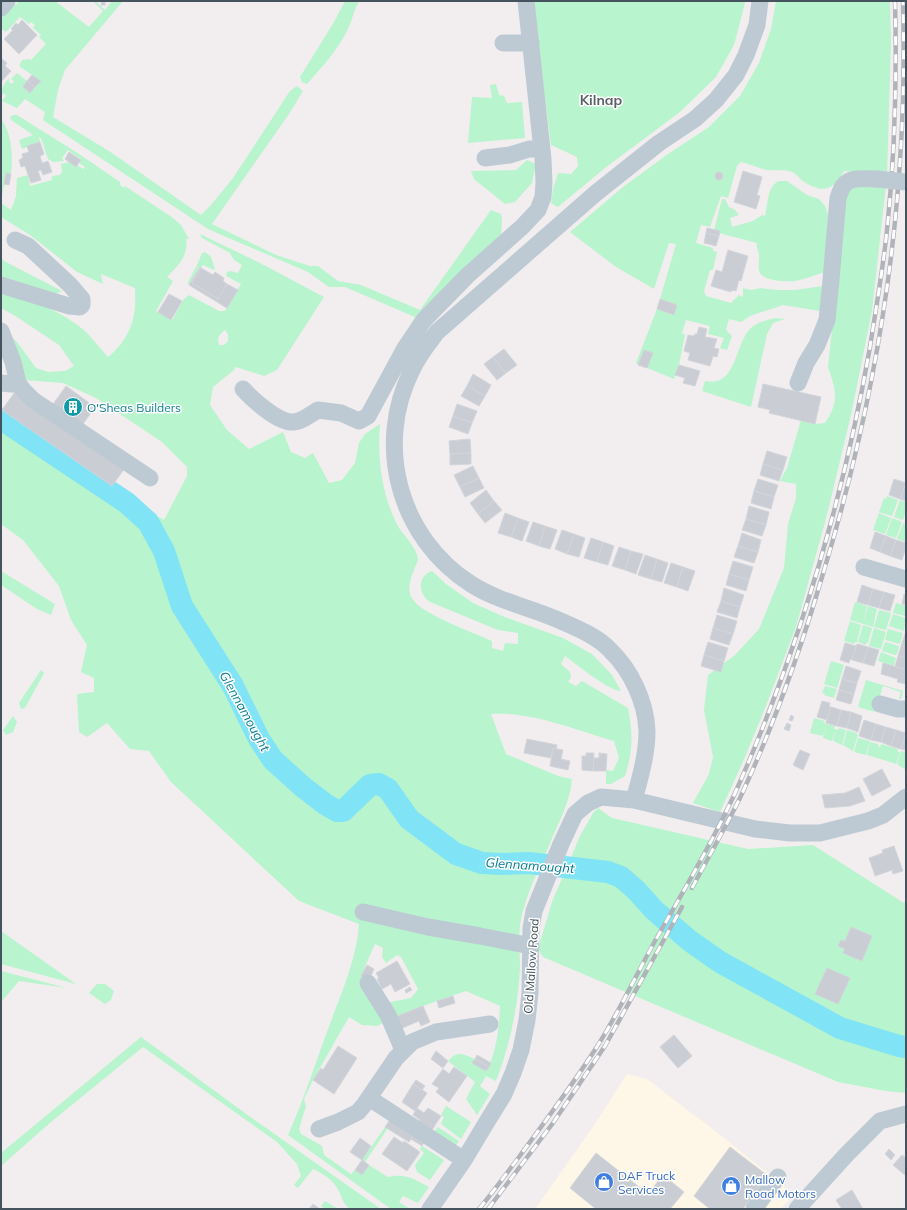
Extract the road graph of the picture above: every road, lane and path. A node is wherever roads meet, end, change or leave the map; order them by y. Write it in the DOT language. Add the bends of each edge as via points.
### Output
graph roads {
  1 [pos="7,1"];
  2 [pos="526,1"];
  3 [pos="760,1"];
  4 [pos="1,8"];
  5 [pos="503,43"];
  6 [pos="531,43"];
  7 [pos="542,149"];
  8 [pos="485,158"];
  9 [pos="906,182"];
  10 [pos="15,240"];
  11 [pos="1,285"];
  12 [pos="1,331"];
  13 [pos="1,383"];
  14 [pos="18,383"];
  15 [pos="798,383"];
  16 [pos="243,389"];
  17 [pos="150,478"];
  18 [pos="864,567"];
  19 [pos="906,579"];
  20 [pos="880,704"];
  21 [pos="906,709"];
  22 [pos="906,797"];
  23 [pos="634,800"];
  24 [pos="363,912"];
  25 [pos="531,946"];
  26 [pos="368,984"];
  27 [pos="490,1024"];
  28 [pos="404,1050"];
  29 [pos="369,1098"];
  30 [pos="906,1114"];
  31 [pos="319,1129"];
  32 [pos="464,1160"];
  33 [pos="778,1177"];
  34 [pos="430,1209"];
  35 [pos="754,1209"];
  36 [pos="797,1209"];
  1 -- 4 [label="street"];
  2 -- 6 [label="street"];
  3 -- 23 [label="street" via="757,25 746,56 736,75 716,100 695,119 659,143 596,193 437,332 424,348 412,370 400,398 395,421 393,446 402,494 412,519 436,554 458,574 489,594 562,621 590,635 610,649 624,667 641,700 647,731 644,758"];
  5 -- 6 [label="street"];
  6 -- 7 [label="street"];
  7 -- 8 [label="street" via="529,149 510,155"];
  7 -- 16 [label="street" via="544,183 543,197 538,210 424,320 405,348 368,416 359,421 341,413 318,410 292,422 277,417 254,401"];
  9 -- 15 [label="street, bridge" via="855,179 843,186 838,198 826,320"];
  10 -- 11 [label="street" via="28,246 70,284 82,299 82,305 69,306"];
  12 -- 14 [label="street"];
  13 -- 14 [label="street"];
  14 -- 17 [label="street" via="33,400"];
  18 -- 19 [label="street"];
  20 -- 21 [label="street"];
  22 -- 23 [label="street, Old Mallow Road" via="882,815 868,821 820,833 755,829"];
  23 -- 25 [label="street, Old Mallow Road" via="601,797 588,803 575,814 534,911"];
  24 -- 25 [label="street"];
  25 -- 32 [label="street, Old Mallow Road" via="528,1006 521,1050 504,1094"];
  26 -- 28 [label="street" via="388,1015"];
  27 -- 28 [label="street" via="436,1032 412,1042"];
  28 -- 29 [label="street"];
  29 -- 31 [label="street" via="358,1112"];
  29 -- 32 [label="street"];
  30 -- 36 [label="street" via="880,1122"];
  32 -- 34 [label="street, Old Mallow Road"];
  33 -- 35 [label="street"];
}
